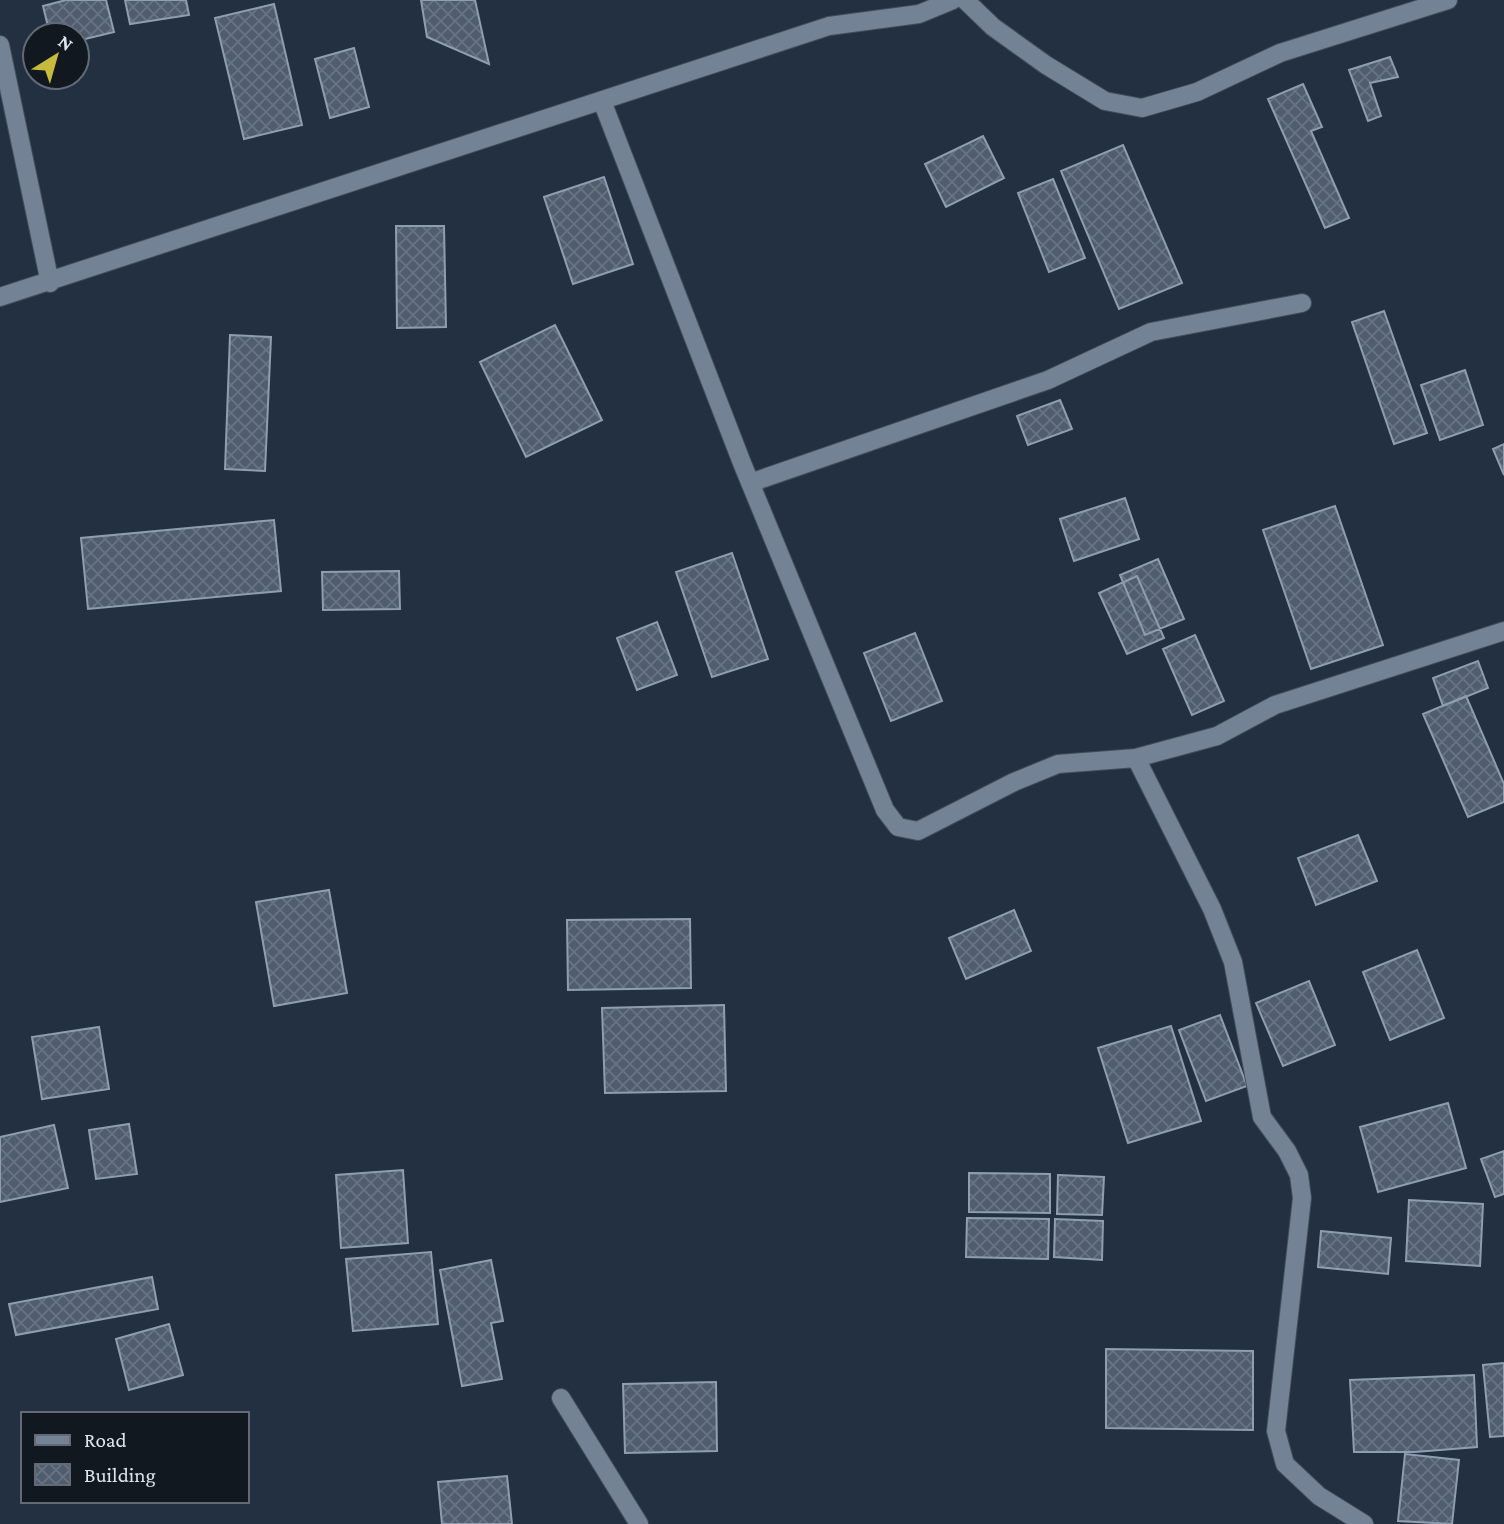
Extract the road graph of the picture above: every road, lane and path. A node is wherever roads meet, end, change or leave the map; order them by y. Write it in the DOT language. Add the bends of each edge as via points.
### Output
graph roads {
  1 [pos="953,0"];
  2 [pos="965,0"];
  3 [pos="1448,0"];
  4 [pos="0,45"];
  5 [pos="602,101"];
  6 [pos="50,283"];
  7 [pos="0,298"];
  8 [pos="1302,303"];
  9 [pos="750,483"];
  10 [pos="1504,631"];
  11 [pos="1136,758"];
  12 [pos="561,1398"];
  13 [pos="639,1524"];
  14 [pos="1364,1524"];
  1 -- 5 [label="street" via="919,14 829,26"];
  2 -- 3 [label="street" via="993,27 1104,101 1142,108 1196,92 1280,53"];
  4 -- 6 [label="street"];
  5 -- 6 [label="street"];
  5 -- 9 [label="street"];
  6 -- 7 [label="street"];
  8 -- 9 [label="street" via="1151,332 1048,380"];
  9 -- 11 [label="street" via="885,810 898,827 918,831 1058,764"];
  10 -- 11 [label="street" via="1275,705 1217,736"];
  11 -- 14 [label="street" via="1212,909 1233,962 1262,1117 1299,1175 1302,1198 1276,1431 1285,1464 1319,1496"];
  12 -- 13 [label="street"];
}
